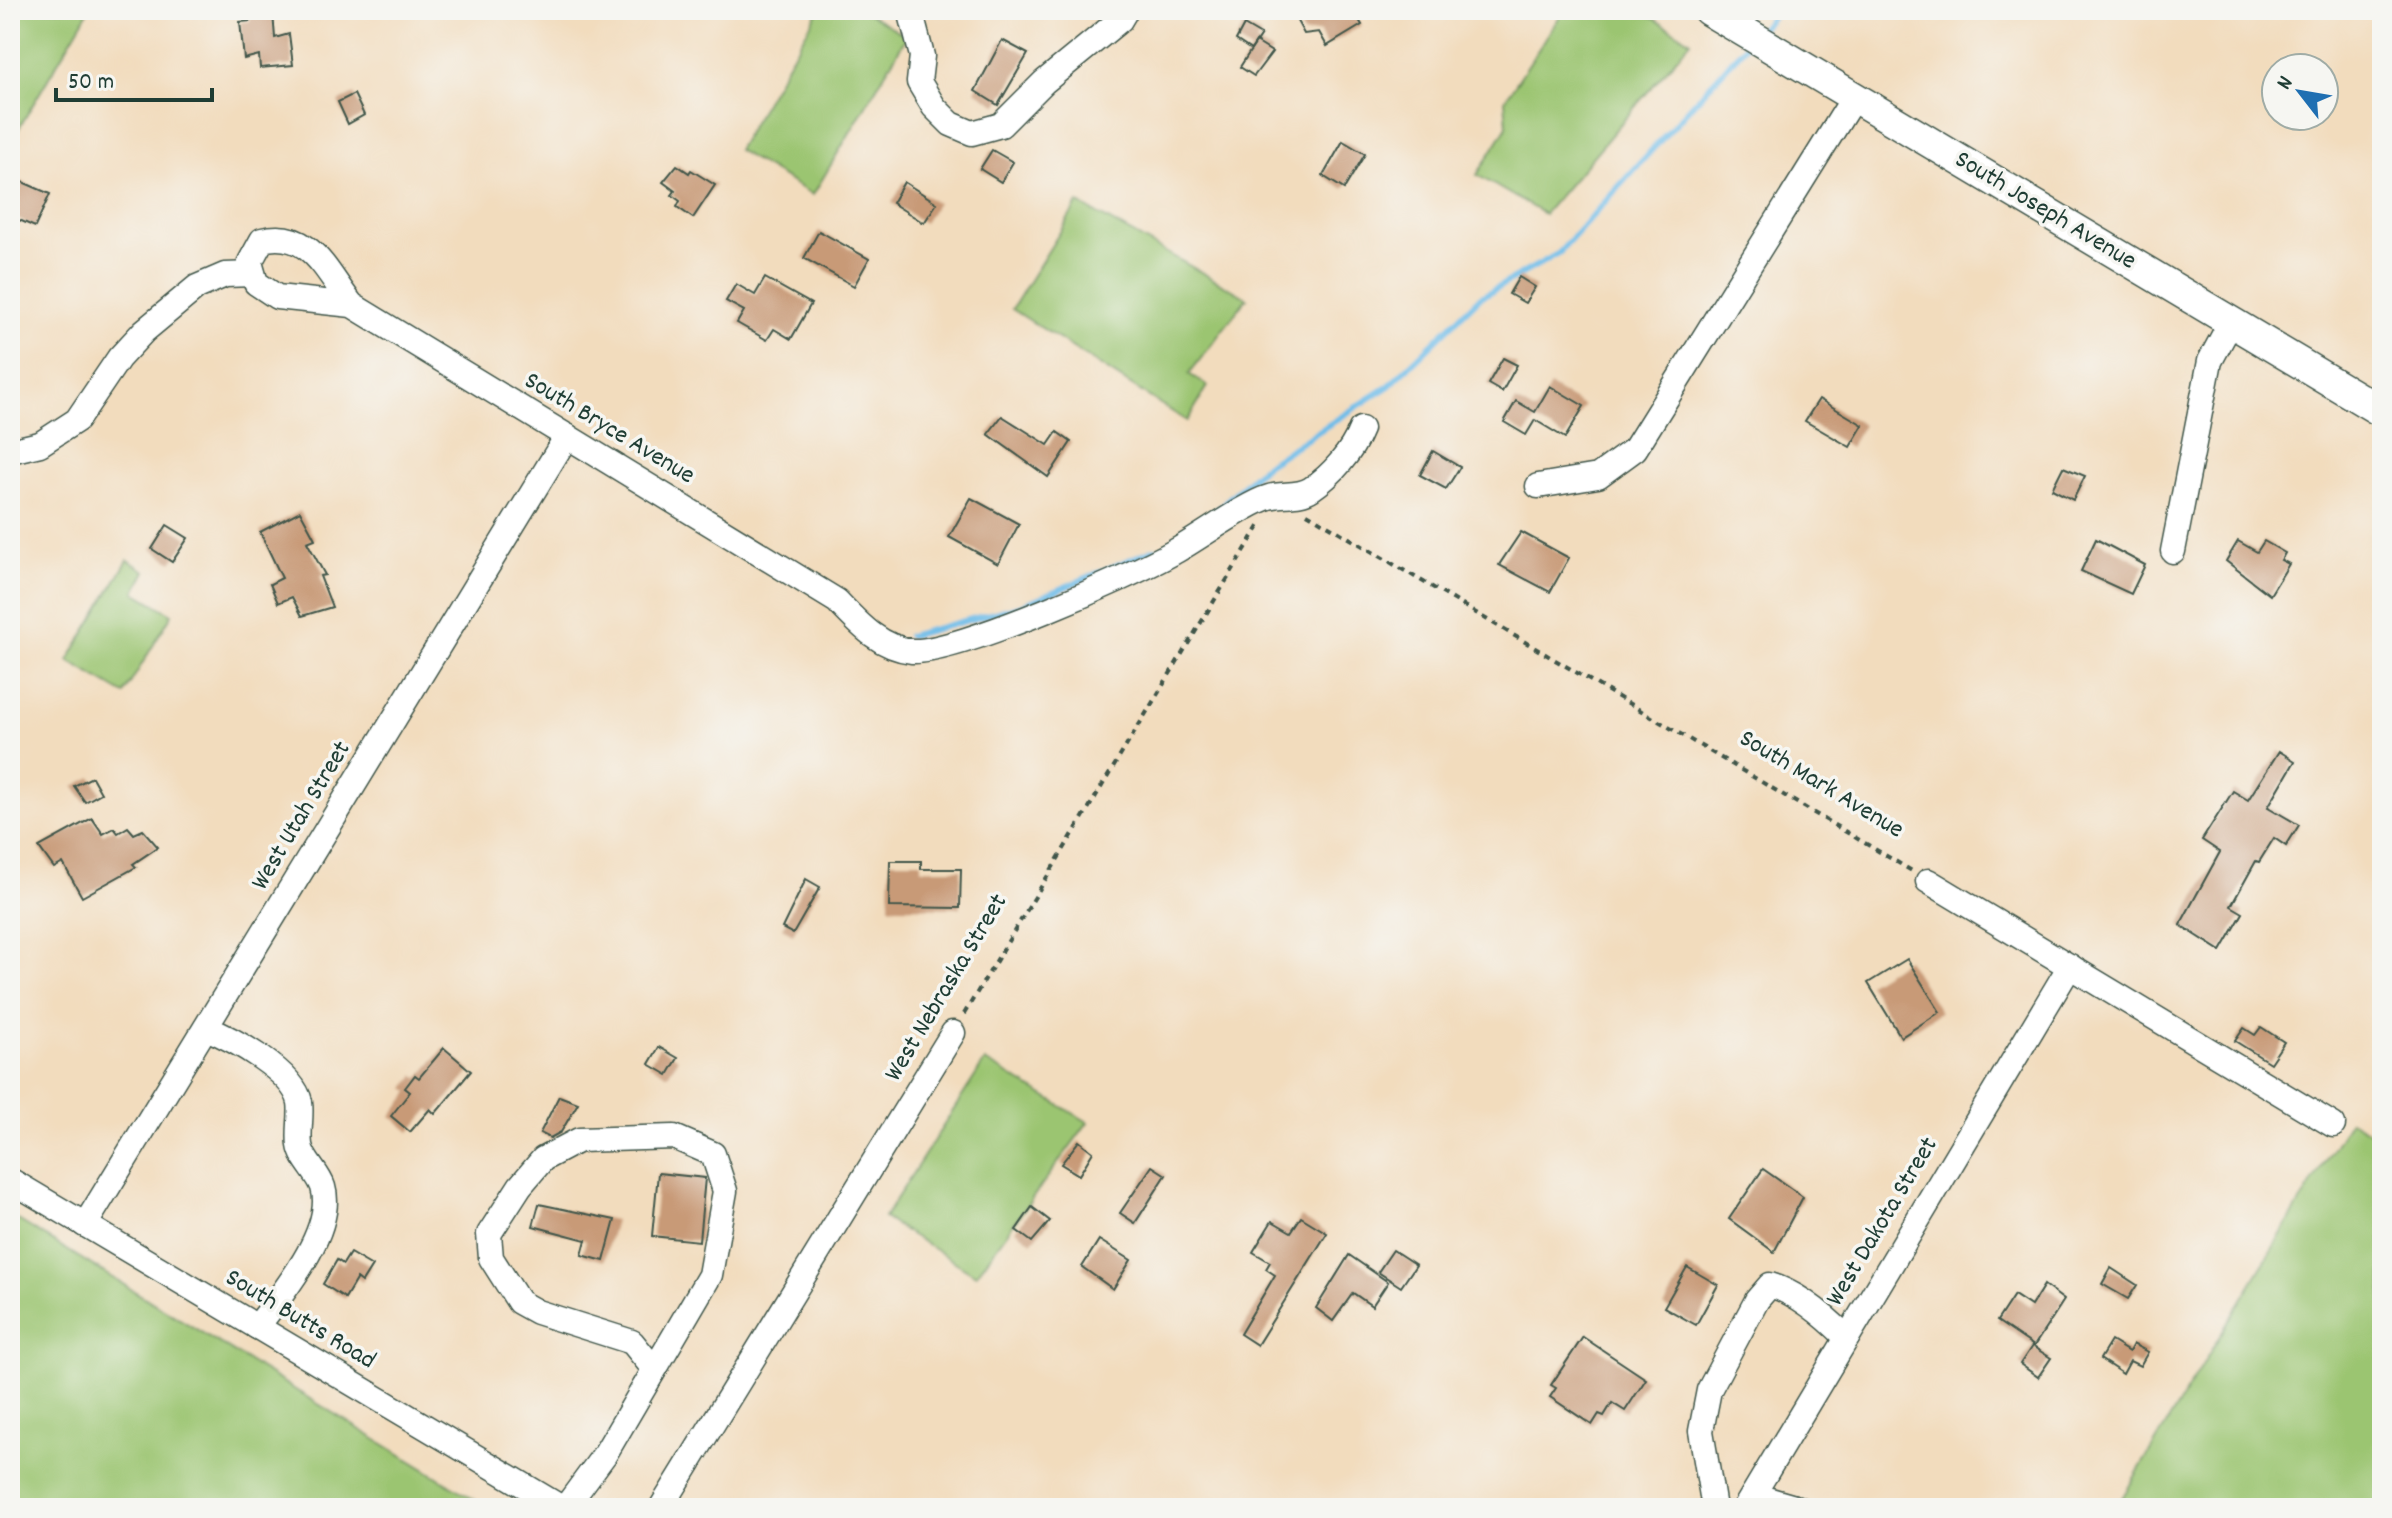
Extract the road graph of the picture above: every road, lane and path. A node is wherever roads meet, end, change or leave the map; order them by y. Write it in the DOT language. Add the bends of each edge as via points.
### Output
graph roads {
  1 [pos="910,10"];
  2 [pos="1126,10"];
  3 [pos="1708,10"];
  4 [pos="1854,97"];
  5 [pos="253,274"];
  6 [pos="352,305"];
  7 [pos="2231,322"];
  8 [pos="2382,412"];
  9 [pos="1361,429"];
  10 [pos="567,436"];
  11 [pos="10,451"];
  12 [pos="1538,486"];
  13 [pos="1278,496"];
  14 [pos="2173,551"];
  15 [pos="1928,881"];
  16 [pos="2070,966"];
  17 [pos="206,1028"];
  18 [pos="953,1033"];
  19 [pos="2333,1125"];
  20 [pos="10,1180"];
  21 [pos="85,1225"];
  22 [pos="257,1327"];
  23 [pos="1847,1338"];
  24 [pos="653,1368"];
  25 [pos="1749,1502"];
  26 [pos="563,1508"];
  27 [pos="661,1508"];
  28 [pos="1714,1508"];
  29 [pos="1798,1508"];
  1 -- 2 [label="street" via="922,56 919,82 951,124 972,133 1001,125"];
  3 -- 4 [label="main road, South Joseph Avenue"];
  4 -- 7 [label="main road, South Joseph Avenue"];
  4 -- 12 [label="street" via="1635,449 1598,476"];
  5 -- 6 [label="street, South Bryce Avenue" via="256,283 277,297"];
  5 -- 6 [label="street, South Bryce Avenue" via="250,262 262,240 283,235 307,246"];
  5 -- 11 [label="street" via="225,275 197,287 119,358 77,420 40,444"];
  6 -- 10 [label="street, South Bryce Avenue"];
  7 -- 8 [label="main road, South Joseph Avenue"];
  7 -- 14 [label="street" via="2210,361"];
  9 -- 13 [label="street, South Bryce Avenue" via="1354,446 1309,491"];
  10 -- 13 [label="street, South Bryce Avenue" via="837,601 887,644 912,651 941,647 1065,602 1161,559"];
  10 -- 17 [label="street, West Utah Street"];
  13 -- 15 [label="path, South Mark Avenue"];
  13 -- 18 [label="path, West Nebraska Street"];
  15 -- 16 [label="street"];
  16 -- 19 [label="street"];
  16 -- 23 [label="street, West Dakota Street"];
  17 -- 21 [label="street, West Utah Street"];
  17 -- 22 [label="street" via="238,1041 293,1086 300,1103 300,1149 323,1186 326,1211 312,1243"];
  18 -- 27 [label="street, West Nebraska Street"];
  20 -- 21 [label="street, South Butts Road"];
  21 -- 22 [label="street, South Butts Road"];
  22 -- 26 [label="street, South Butts Road"];
  23 -- 25 [label="street, West Dakota Street"];
  23 -- 28 [label="street" via="1782,1288 1770,1285 1757,1300 1709,1390 1701,1431"];
  24 -- 24 [label="street" via="710,1275 725,1191 713,1154 674,1137 579,1140 543,1159 520,1186 489,1234 491,1258 519,1302 632,1342"];
  24 -- 26 [label="street" via="605,1454"];
  25 -- 29 [label="street"];
}
